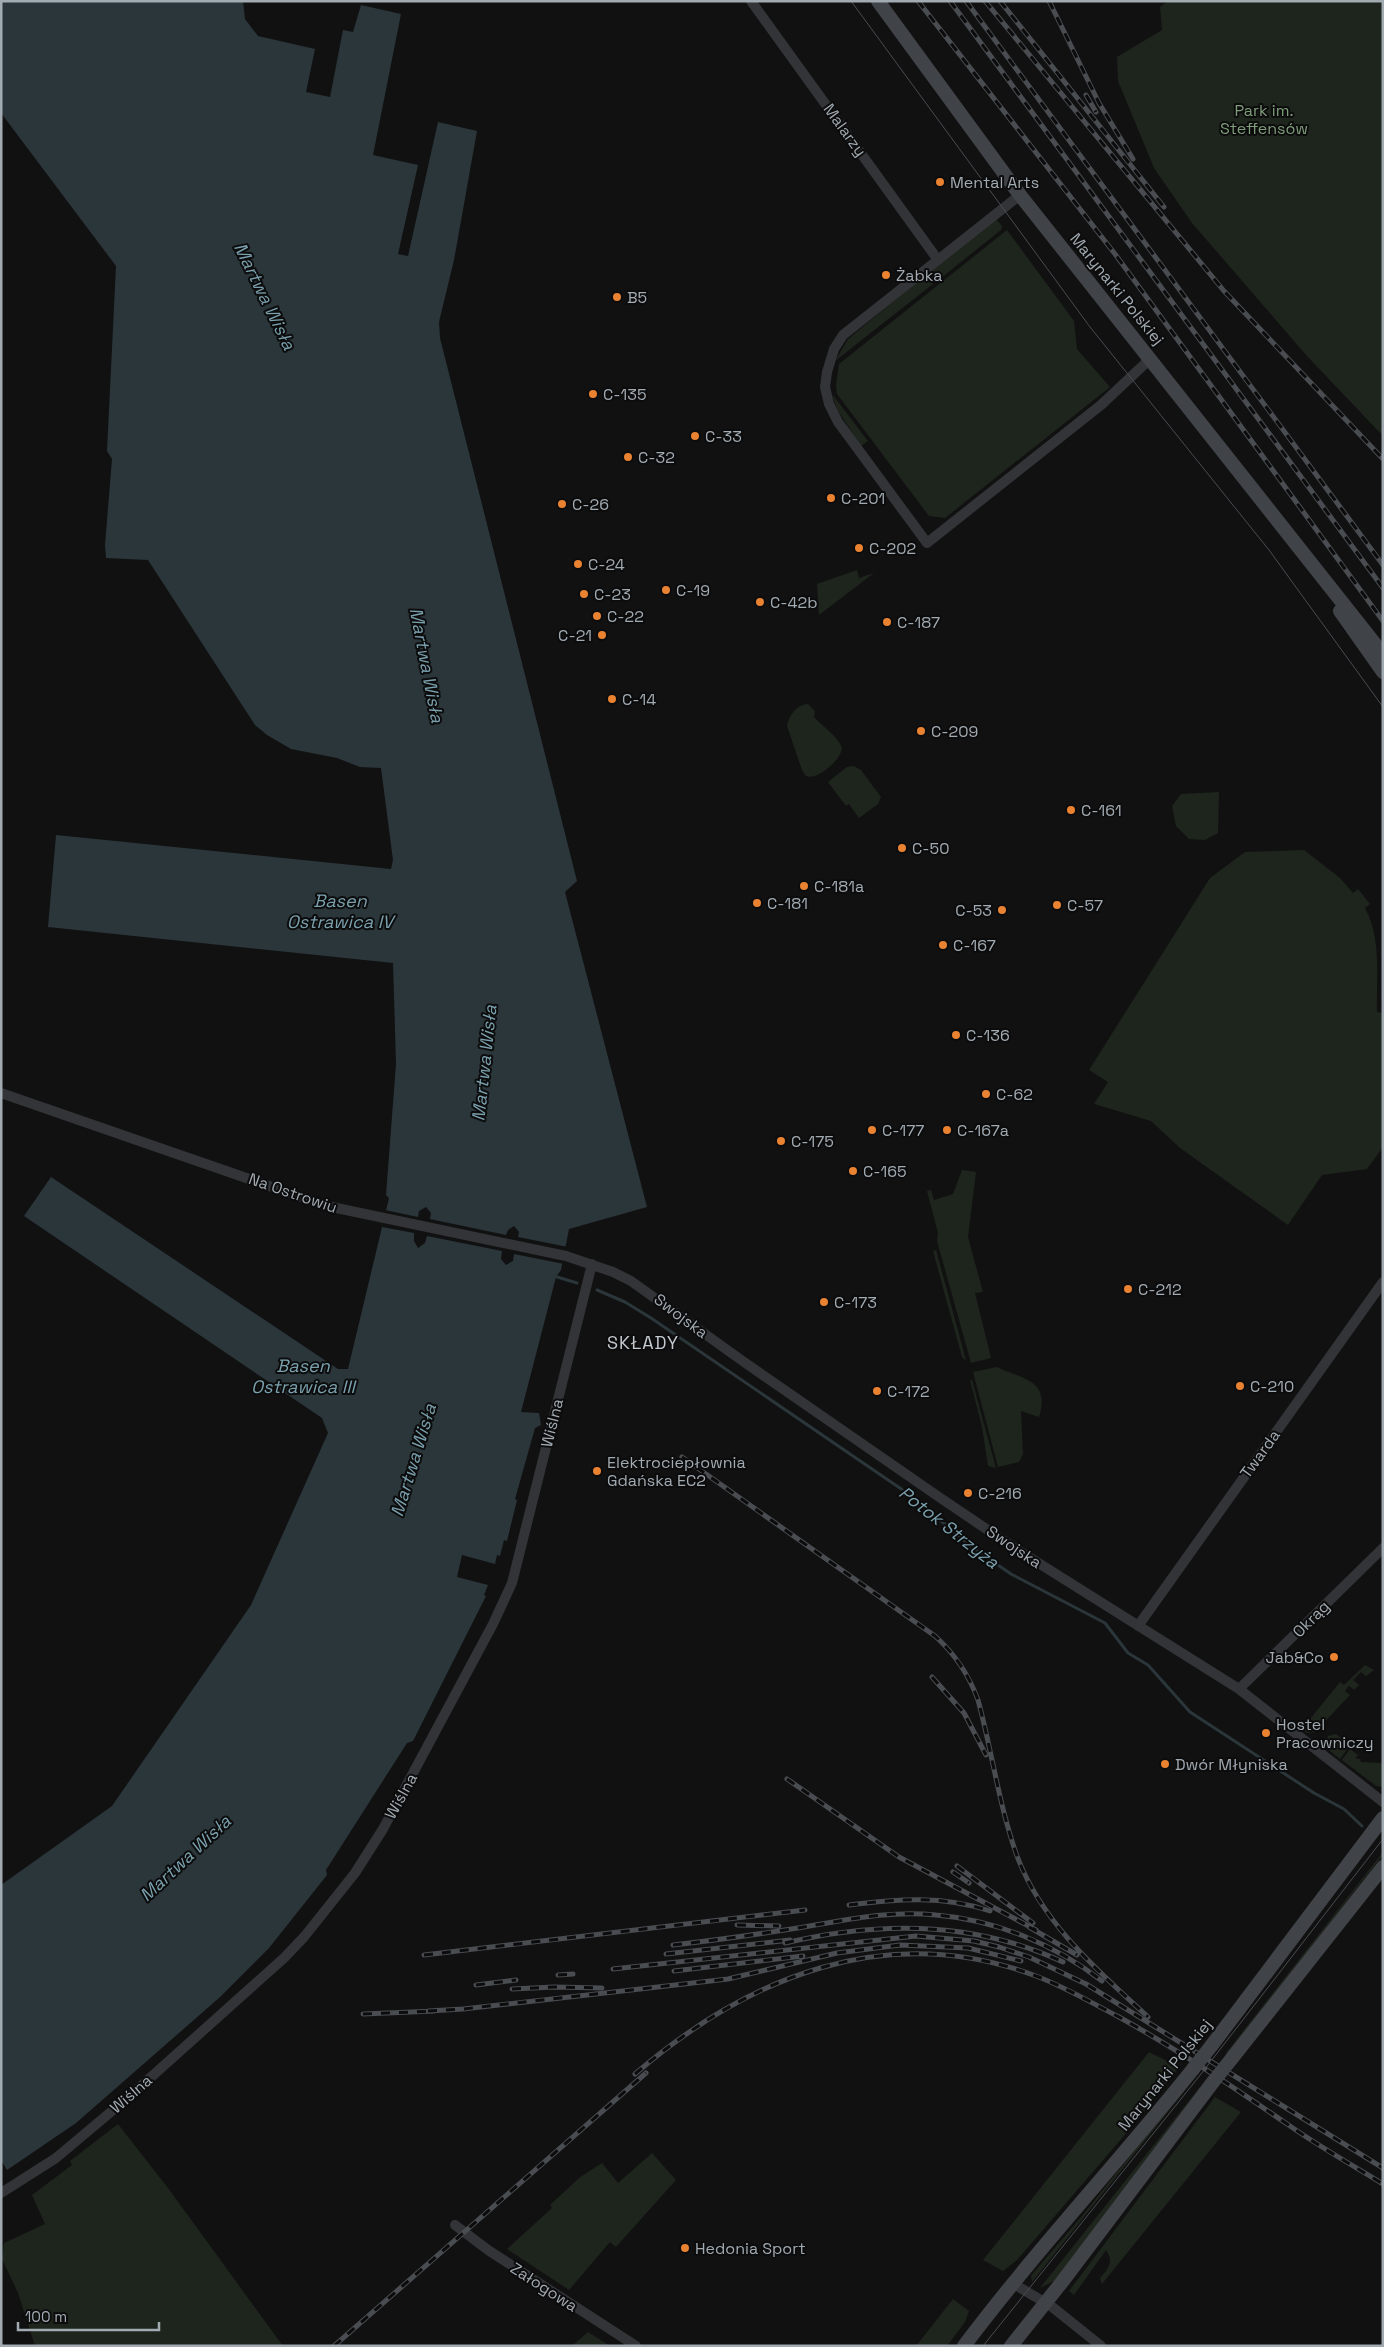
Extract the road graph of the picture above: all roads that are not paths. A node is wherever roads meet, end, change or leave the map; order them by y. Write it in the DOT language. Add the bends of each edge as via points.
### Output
graph roads {
  1 [pos="752,1"];
  2 [pos="878,1"];
  3 [pos="1020,195"];
  4 [pos="938,260"];
  5 [pos="1150,359"];
  6 [pos="1334,594"];
  7 [pos="1383,654"];
  8 [pos="1383,672"];
  9 [pos="1,1094"];
  10 [pos="592,1264"];
  11 [pos="1383,1282"];
  12 [pos="1383,1548"];
  13 [pos="1138,1626"];
  14 [pos="1239,1689"];
  15 [pos="1383,1802"];
  16 [pos="1383,1818"];
  17 [pos="1383,1867"];
  18 [pos="1,2193"];
  19 [pos="455,2225"];
  20 [pos="1012,2283"];
  21 [pos="1046,2303"];
  22 [pos="636,2346"];
  23 [pos="964,2346"];
  24 [pos="1011,2346"];
  25 [pos="1101,2346"];
  1 -- 4 [label="street, Malarzy"];
  2 -- 3 [label="main road, Marynarki Polskiej"];
  3 -- 4 [label="street"];
  3 -- 5 [label="main road, Marynarki Polskiej"];
  4 -- 5 [label="street" via="843,335 831,356 826,380 829,404 838,422 927,543 1101,405"];
  5 -- 6 [label="main road, Marynarki Polskiej"];
  6 -- 7 [label="main road, Marynarki Polskiej"];
  6 -- 8 [label="main road, Marynarki Polskiej" via="1346,621"];
  9 -- 10 [label="street, Na Ostrowiu" via="327,1206"];
  10 -- 13 [label="street, Swojska" via="645,1289 939,1498"];
  10 -- 18 [label="street, Wiślna" via="512,1583 383,1829 355,1873 304,1938 284,1958 70,2146"];
  11 -- 13 [label="street, Twarda"];
  12 -- 14 [label="street, Okrąg"];
  13 -- 14 [label="street, Swojska"];
  14 -- 15 [label="street, Swojska"];
  16 -- 20 [label="main road, Marynarki Polskiej, bridge" via="1193,2069"];
  17 -- 21 [label="main road, bridge" via="1213,2082"];
  19 -- 22 [label="street, Załogowa"];
  20 -- 21 [label="street"];
  20 -- 23 [label="main road, Marynarki Polskiej"];
  21 -- 24 [label="main road"];
  21 -- 25 [label="street"];
}
